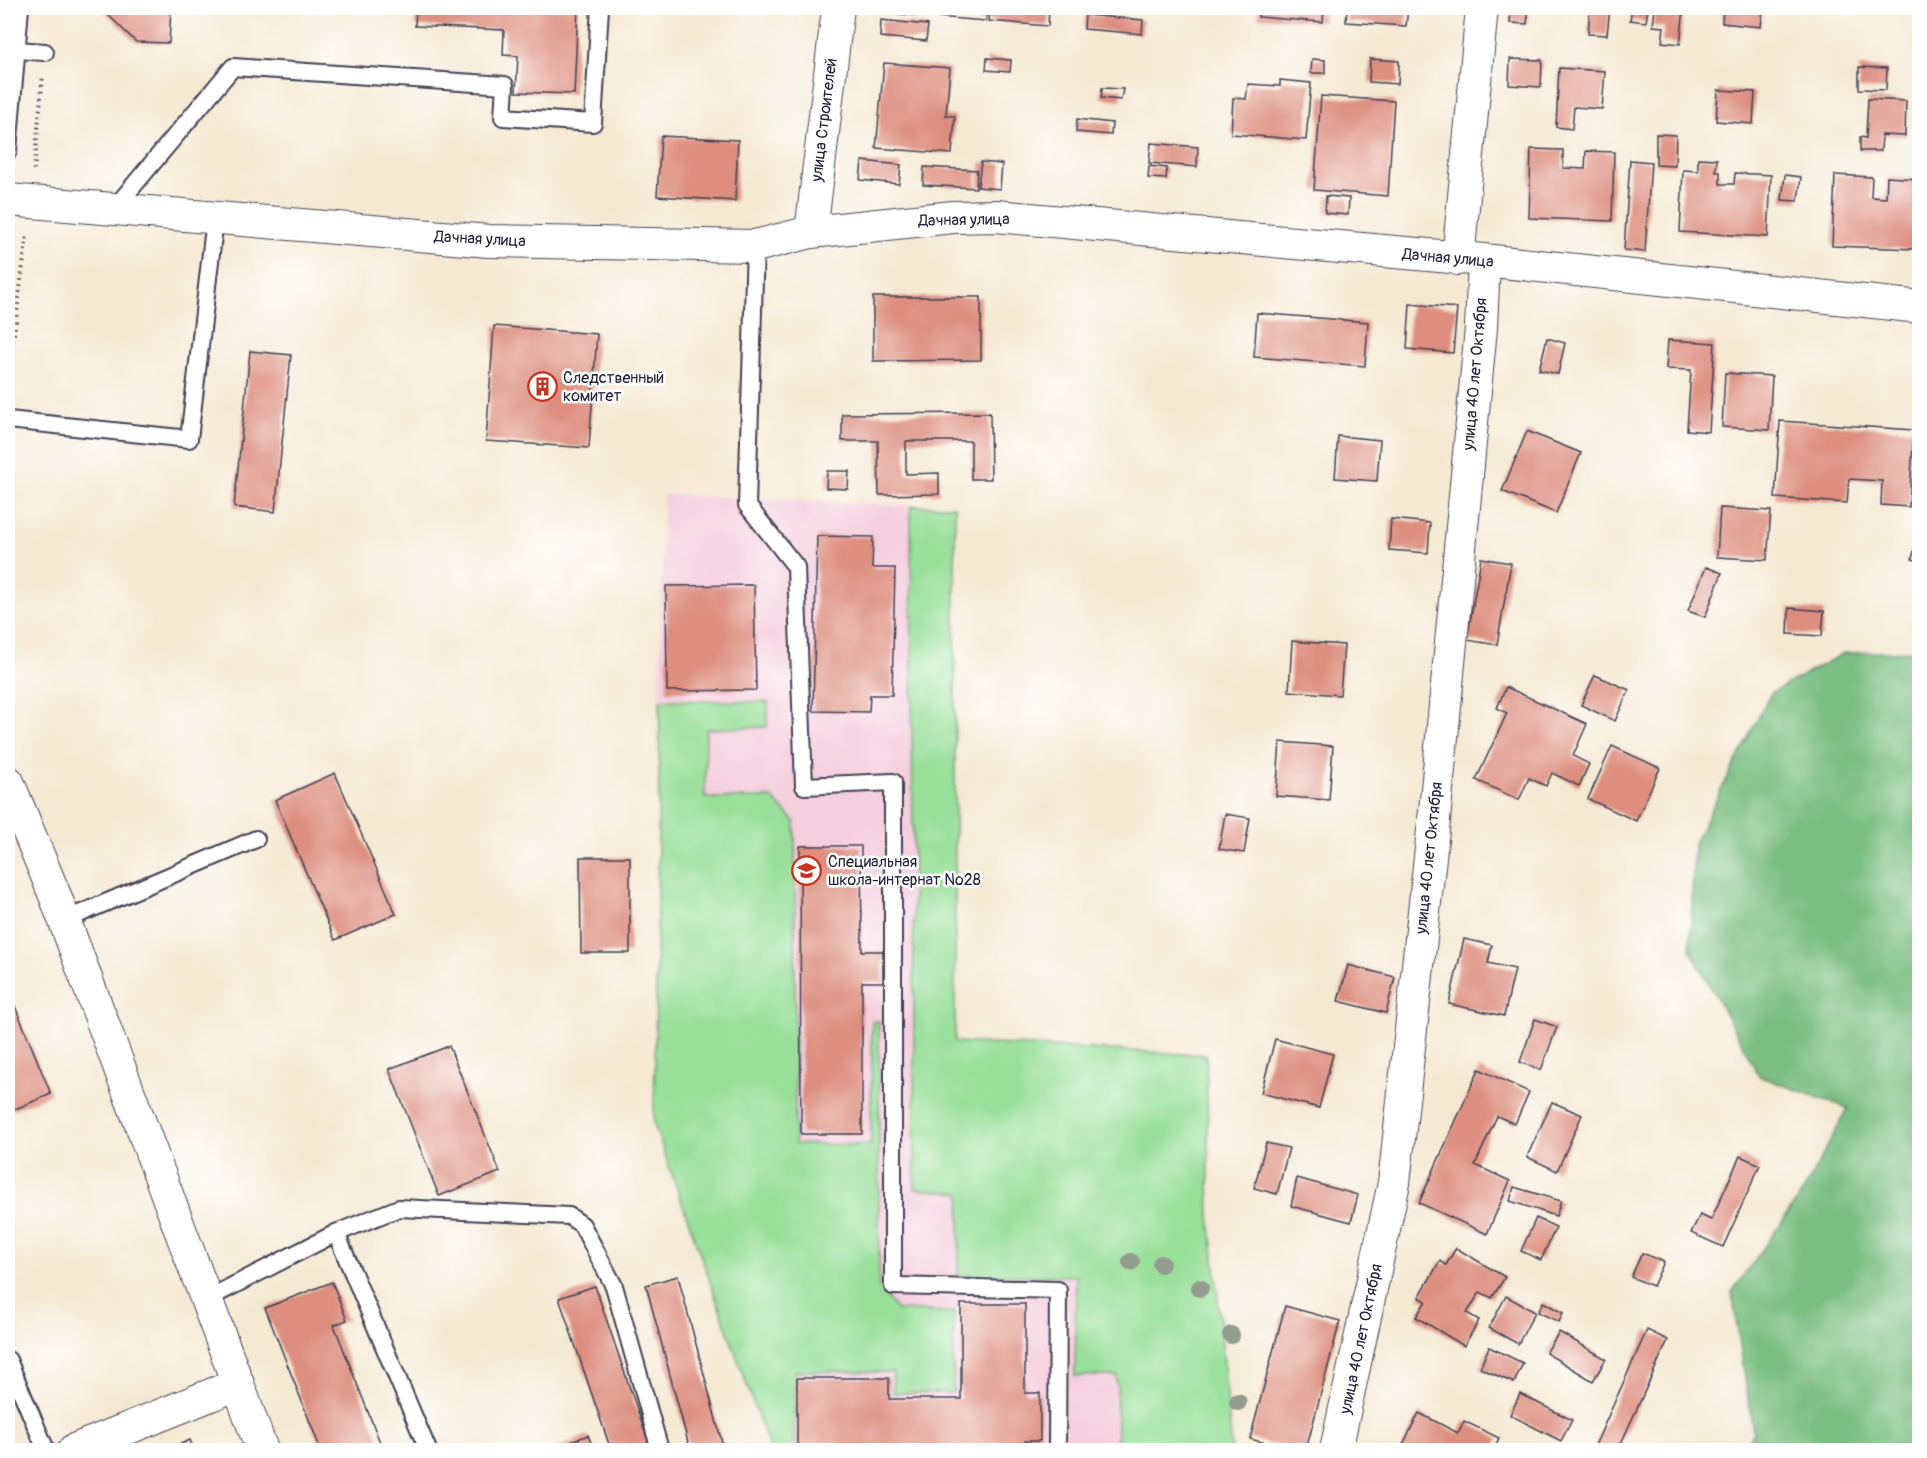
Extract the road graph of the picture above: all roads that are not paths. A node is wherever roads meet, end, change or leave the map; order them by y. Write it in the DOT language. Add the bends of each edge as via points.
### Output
graph roads {
  1 [pos="20,8"];
  2 [pos="600,8"];
  3 [pos="838,8"];
  4 [pos="1482,8"];
  5 [pos="16,50"];
  6 [pos="45,52"];
  7 [pos="8,151"];
  8 [pos="8,200"];
  9 [pos="113,210"];
  10 [pos="215,219"];
  11 [pos="811,232"];
  12 [pos="755,246"];
  13 [pos="1471,260"];
  14 [pos="1920,307"];
  15 [pos="8,420"];
  16 [pos="8,782"];
  17 [pos="256,839"];
  18 [pos="64,920"];
  19 [pos="336,1233"];
  20 [pos="207,1299"];
  21 [pos="8,1360"];
  22 [pos="238,1384"];
  23 [pos="80,1449"];
  24 [pos="46,1450"];
  25 [pos="262,1450"];
  26 [pos="428,1450"];
  27 [pos="660,1450"];
  28 [pos="1057,1450"];
  29 [pos="1336,1450"];
  1 -- 5 [label="lane"];
  2 -- 9 [label="lane" via="592,123 503,117 505,85 233,68"];
  3 -- 11 [label="street, улица Строителей"];
  4 -- 13 [label="street, улица 40 лет Октября"];
  5 -- 6 [label="lane"];
  5 -- 7 [label="lane"];
  8 -- 9 [label="street, Дачная улица"];
  9 -- 10 [label="street, Дачная улица"];
  10 -- 12 [label="street, Дачная улица" via="489,241"];
  10 -- 15 [label="lane" via="189,439"];
  11 -- 12 [label="street, Дачная улица"];
  11 -- 13 [label="street, Дачная улица" via="996,216"];
  12 -- 28 [label="lane" via="747,505 796,567 804,786 893,783 893,1286 1058,1290"];
  13 -- 14 [label="street, Дачная улица"];
  13 -- 29 [label="street, улица 40 лет Октября" via="1481,328 1394,1183"];
  16 -- 18 [label="street"];
  17 -- 18 [label="lane"];
  18 -- 20 [label="street"];
  19 -- 20 [label="lane"];
  19 -- 26 [label="lane"];
  19 -- 27 [label="lane" via="399,1208 569,1216 582,1225 614,1286"];
  20 -- 22 [label="street"];
  21 -- 24 [label="lane"];
  22 -- 23 [label="street"];
  22 -- 25 [label="street"];
}
